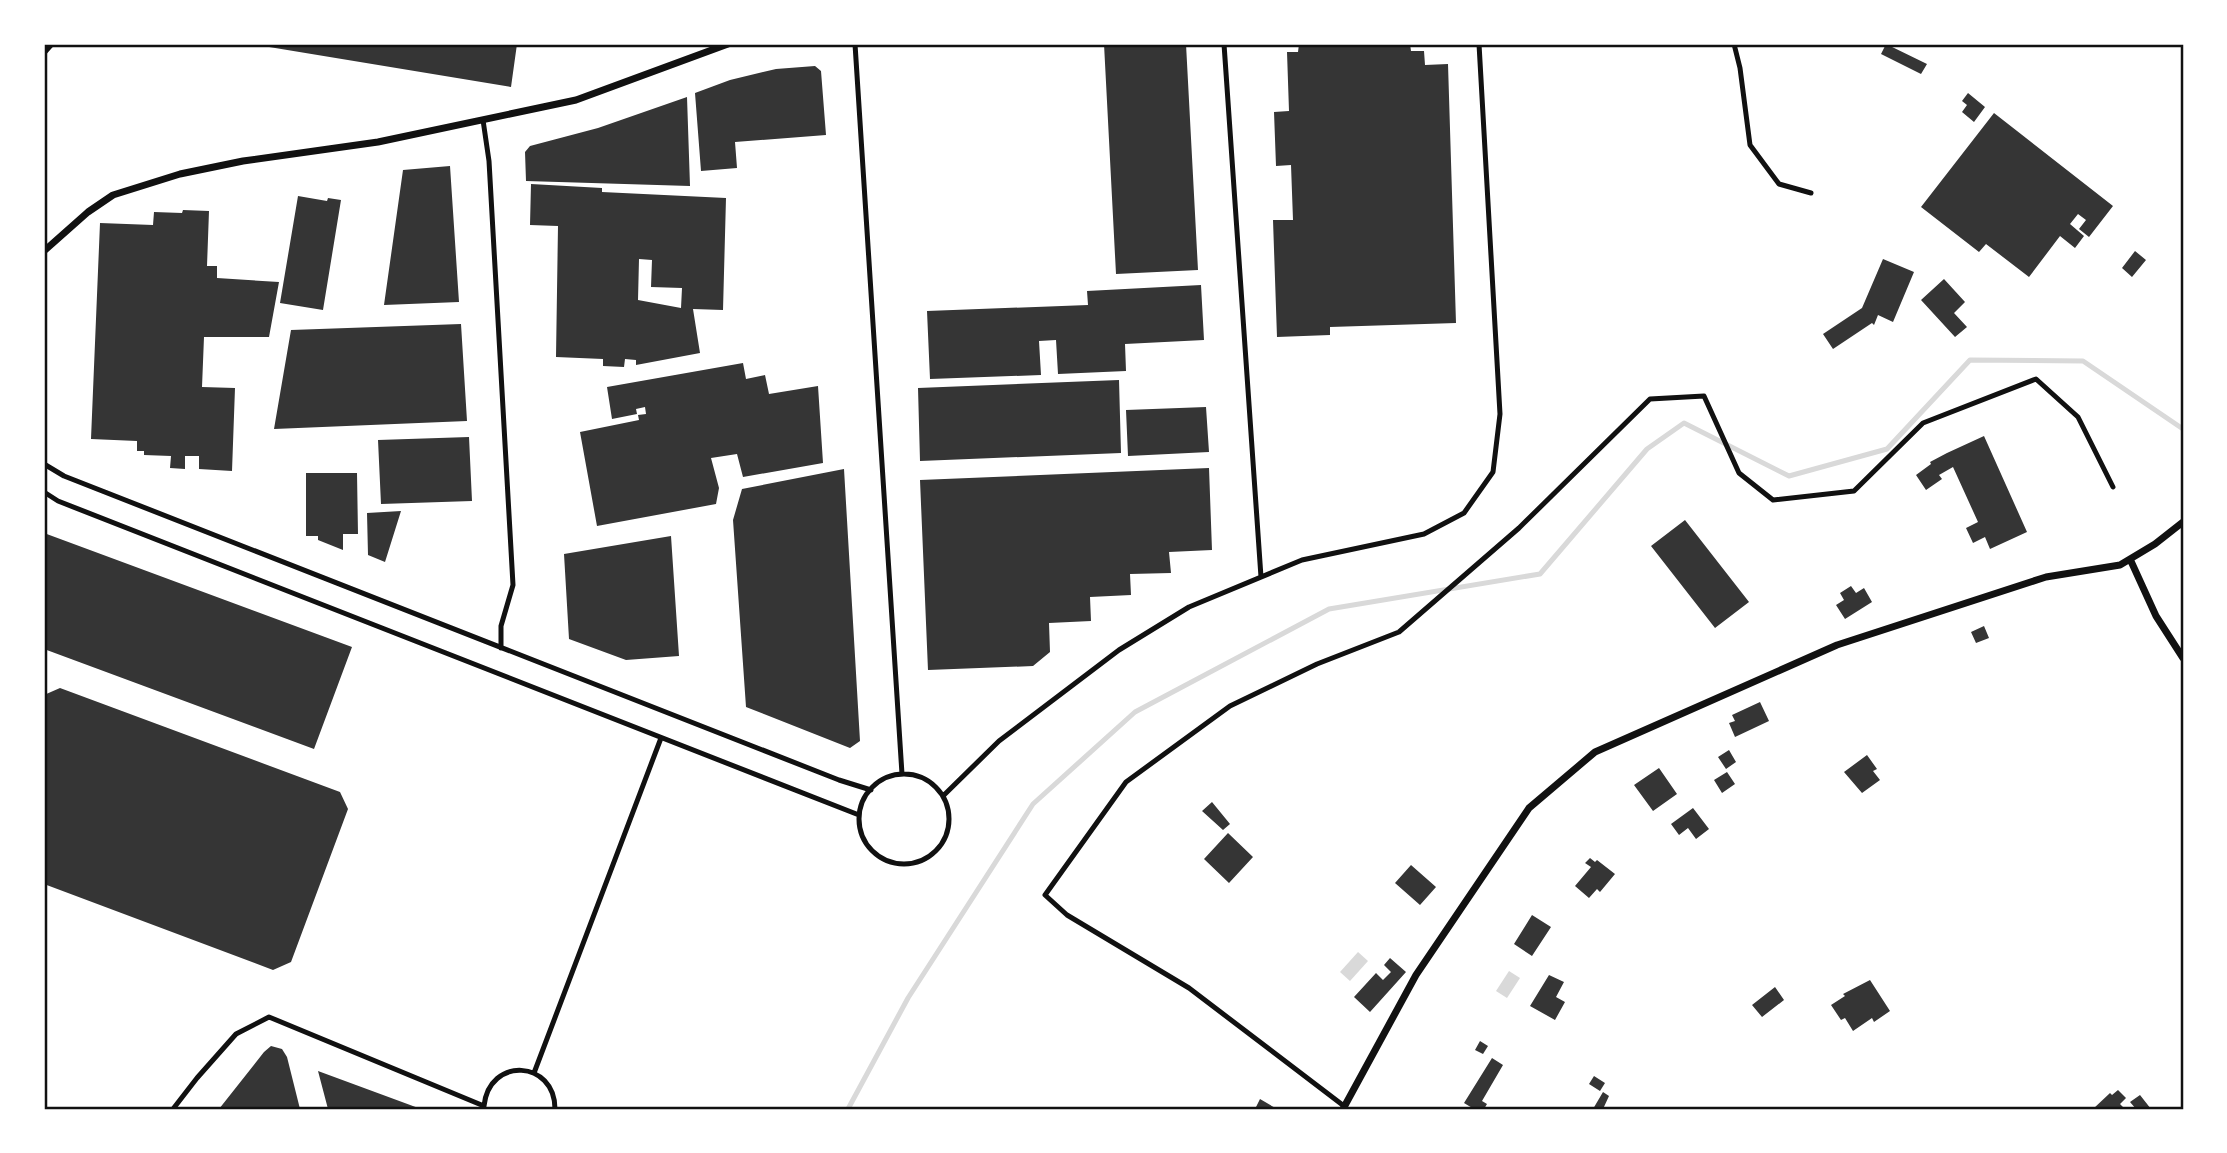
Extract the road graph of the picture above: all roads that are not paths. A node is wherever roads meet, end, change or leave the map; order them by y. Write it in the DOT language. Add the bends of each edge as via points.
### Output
graph roads {
  1 [pos="52,44"];
  2 [pos="728,44"];
  3 [pos="855,44"];
  4 [pos="1224,44"];
  5 [pos="1479,44"];
  6 [pos="1734,44"];
  7 [pos="44,53"];
  8 [pos="483,120"];
  9 [pos="1811,193"];
  10 [pos="44,251"];
  11 [pos="44,464"];
  12 [pos="2113,487"];
  13 [pos="44,492"];
  14 [pos="2183,522"];
  15 [pos="2130,559"];
  16 [pos="1261,577"];
  17 [pos="501,648"];
  18 [pos="2183,658"];
  19 [pos="661,738"];
  20 [pos="902,774"];
  21 [pos="871,790"];
  22 [pos="943,796"];
  23 [pos="859,815"];
  24 [pos="534,1073"];
  25 [pos="484,1108"];
  26 [pos="1345,1108"];
  27 [pos="173,1109"];
  28 [pos="555,1109"];
  1 -- 7 [label="lane"];
  2 -- 8 [label="street" via="576,100"];
  3 -- 20 [label="lane"];
  4 -- 16 [label="lane"];
  5 -- 16 [label="lane" via="1500,414 1493,472 1464,513 1424,534 1302,560"];
  6 -- 9 [label="lane" via="1749,145 1779,184"];
  8 -- 10 [label="street" via="180,174 113,195"];
  8 -- 17 [label="lane" via="513,585 501,626"];
  11 -- 17 [label="lane" via="64,476"];
  12 -- 26 [label="lane" via="2078,417 2036,379 1923,423 1854,491 1773,500 1739,473 1704,396 1650,399 1519,528 1399,632 1317,664 1230,706 1126,782 1045,895 1067,915 1189,988"];
  13 -- 19 [label="lane"];
  14 -- 15 [label="street"];
  15 -- 18 [label="street" via="2156,616"];
  15 -- 26 [label="street" via="2120,565 2046,577 1838,645 1595,752 1529,808 1416,975"];
  16 -- 22 [label="lane" via="1189,607 1119,650 999,741"];
  17 -- 21 [label="lane"];
  19 -- 23 [label="lane"];
  19 -- 24 [label="lane"];
  20 -- 21 [label="lane" via="887,777"];
  20 -- 22 [label="lane" via="927,780"];
  21 -- 23 [label="lane"];
  22 -- 23 [label="lane" via="947,832 940,846 919,862 891,862 877,855 860,831"];
  24 -- 25 [label="lane" via="518,1070 500,1075 485,1095"];
  24 -- 28 [label="lane" via="553,1093"];
  25 -- 27 [label="lane" via="269,1017 236,1034"];
}
